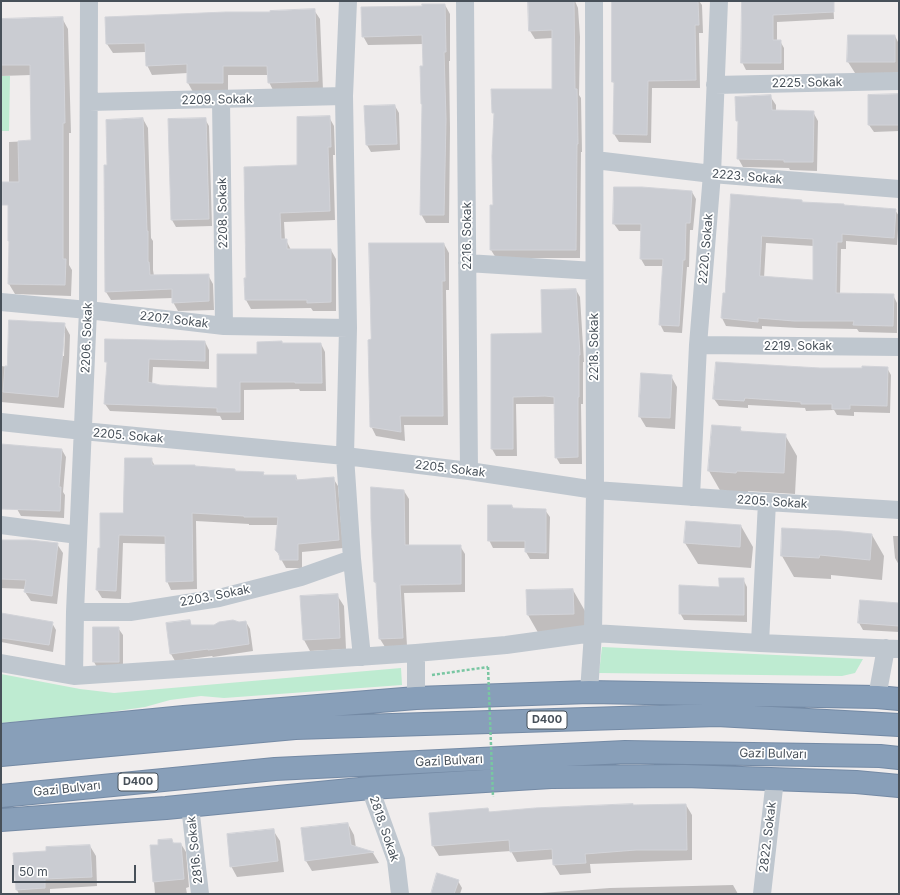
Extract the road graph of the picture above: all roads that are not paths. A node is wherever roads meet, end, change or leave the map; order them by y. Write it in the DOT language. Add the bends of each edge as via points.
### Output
graph roads {
  1 [pos="89,1"];
  2 [pos="348,1"];
  3 [pos="465,1"];
  4 [pos="594,1"];
  5 [pos="719,1"];
  6 [pos="899,81"];
  7 [pos="715,84"];
  8 [pos="344,96"];
  9 [pos="221,100"];
  10 [pos="89,102"];
  11 [pos="595,160"];
  12 [pos="712,174"];
  13 [pos="899,189"];
  14 [pos="467,263"];
  15 [pos="594,271"];
  16 [pos="1,302"];
  17 [pos="88,310"];
  18 [pos="224,326"];
  19 [pos="348,328"];
  20 [pos="698,345"];
  21 [pos="899,347"];
  22 [pos="1,422"];
  23 [pos="83,431"];
  24 [pos="345,456"];
  25 [pos="469,471"];
  26 [pos="595,490"];
  27 [pos="691,496"];
  28 [pos="767,502"];
  29 [pos="899,510"];
  30 [pos="1,525"];
  31 [pos="78,535"];
  32 [pos="352,559"];
  33 [pos="74,612"];
  34 [pos="593,633"];
  35 [pos="760,643"];
  36 [pos="892,649"];
  37 [pos="416,653"];
  38 [pos="362,657"];
  39 [pos="1,663"];
  40 [pos="74,676"];
  41 [pos="416,687"];
  42 [pos="589,692"];
  43 [pos="877,697"];
  44 [pos="899,699"];
  45 [pos="263,710"];
  46 [pos="124,723"];
  47 [pos="899,724"];
  48 [pos="1,735"];
  49 [pos="195,736"];
  50 [pos="1,755"];
  51 [pos="899,758"];
  52 [pos="275,769"];
  53 [pos="775,779"];
  54 [pos="899,786"];
  55 [pos="370,788"];
  56 [pos="1,796"];
  57 [pos="190,806"];
  58 [pos="1,820"];
  59 [pos="200,894"];
  60 [pos="400,894"];
  61 [pos="762,894"];
  1 -- 10 [label="street, 2206. Sokak"];
  2 -- 8 [label="street"];
  3 -- 14 [label="street, 2216. Sokak"];
  4 -- 11 [label="street, 2218. Sokak"];
  5 -- 7 [label="street, 2220. Sokak"];
  6 -- 7 [label="street, 2225. Sokak"];
  7 -- 12 [label="street, 2220. Sokak"];
  8 -- 9 [label="street, 2209. Sokak"];
  8 -- 19 [label="street"];
  9 -- 10 [label="street, 2209. Sokak"];
  9 -- 18 [label="street, 2208. Sokak"];
  10 -- 17 [label="street, 2206. Sokak"];
  11 -- 12 [label="street, 2223. Sokak"];
  11 -- 15 [label="street, 2218. Sokak"];
  12 -- 13 [label="street, 2223. Sokak"];
  12 -- 20 [label="street, 2220. Sokak"];
  14 -- 15 [label="street"];
  14 -- 25 [label="street, 2216. Sokak"];
  15 -- 26 [label="street, 2218. Sokak"];
  16 -- 17 [label="street, 2207. Sokak"];
  17 -- 18 [label="street, 2207. Sokak"];
  17 -- 23 [label="street, 2206. Sokak"];
  18 -- 19 [label="street, 2207. Sokak"];
  19 -- 24 [label="street"];
  20 -- 21 [label="street, 2219. Sokak"];
  20 -- 27 [label="street, 2220. Sokak"];
  22 -- 23 [label="street, 2205. Sokak"];
  23 -- 24 [label="street, 2205. Sokak"];
  23 -- 31 [label="street, 2206. Sokak"];
  24 -- 25 [label="street, 2205. Sokak"];
  24 -- 32 [label="street"];
  25 -- 26 [label="street, 2205. Sokak"];
  26 -- 27 [label="street, 2205. Sokak"];
  26 -- 34 [label="street, 2218. Sokak"];
  27 -- 28 [label="street, 2205. Sokak"];
  28 -- 29 [label="street, 2205. Sokak"];
  28 -- 35 [label="street"];
  30 -- 31 [label="street"];
  31 -- 33 [label="street, 2206. Sokak"];
  32 -- 33 [label="street, 2203. Sokak" via="300,577 219,598 130,612"];
  32 -- 38 [label="street"];
  33 -- 40 [label="street, 2206. Sokak"];
  34 -- 35 [label="street"];
  34 -- 37 [label="street" via="506,645"];
  34 -- 42 [label="street, 2218. Sokak"];
  35 -- 36 [label="street"];
  36 -- 43 [label="street"];
  37 -- 38 [label="street"];
  37 -- 41 [label="street"];
  38 -- 40 [label="street"];
  39 -- 40 [label="street"];
  41 -- 42 [label="highway"];
  41 -- 45 [label="highway"];
  42 -- 43 [label="highway"];
  43 -- 44 [label="highway"];
  45 -- 46 [label="highway"];
  45 -- 49 [label="highway"];
  46 -- 48 [label="highway"];
  46 -- 49 [label="highway"];
  47 -- 49 [label="highway, D400" via="717,715 295,728"];
  49 -- 50 [label="highway, D400"];
  51 -- 52 [label="highway, Gazi Bulvarı / D400" via="625,752"];
  52 -- 55 [label="highway"];
  52 -- 56 [label="highway, Gazi Bulvarı / D400"];
  52 -- 57 [label="highway"];
  53 -- 54 [label="highway"];
  53 -- 55 [label="highway" via="686,776 550,777"];
  53 -- 61 [label="street, 2822. Sokak"];
  55 -- 57 [label="highway"];
  55 -- 60 [label="street, 2818. Sokak" via="396,860"];
  57 -- 58 [label="highway"];
  57 -- 59 [label="street, 2816. Sokak"];
}
